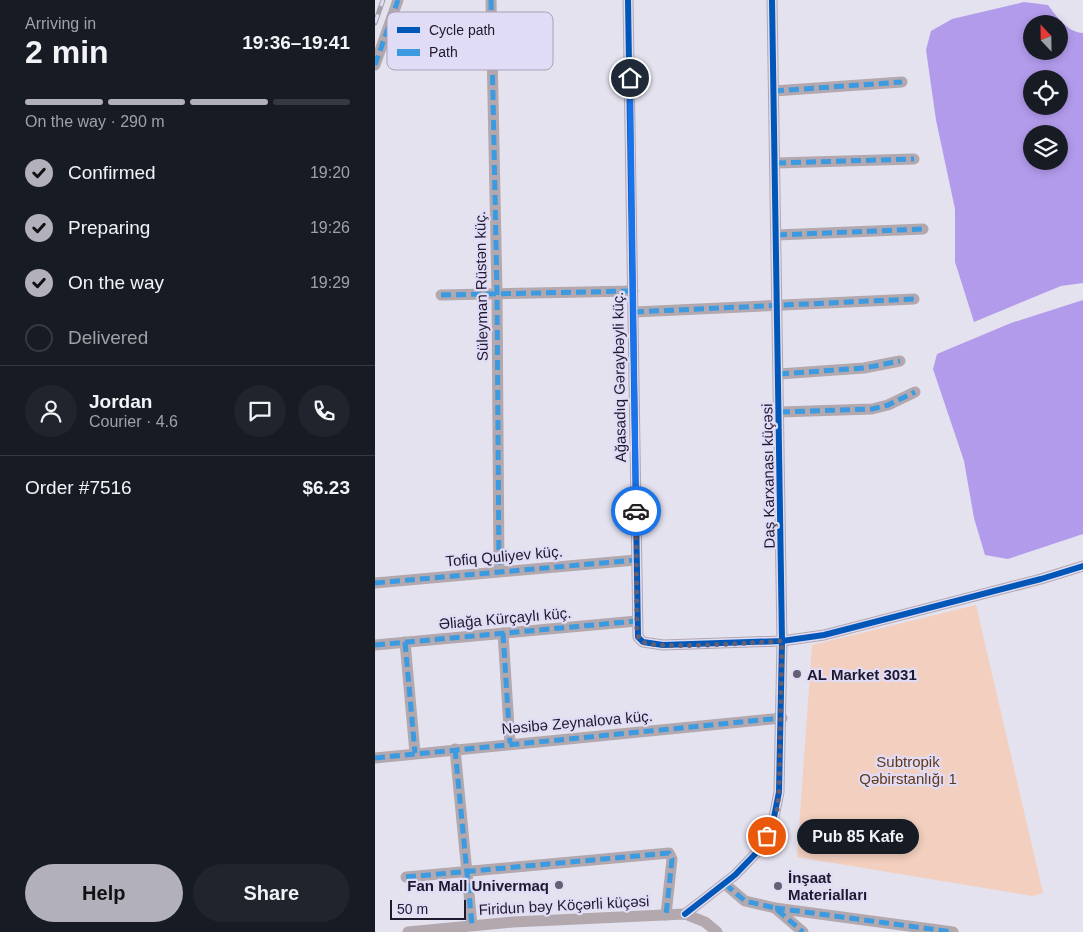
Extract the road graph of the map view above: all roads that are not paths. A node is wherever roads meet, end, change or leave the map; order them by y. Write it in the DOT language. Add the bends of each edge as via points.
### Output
graph roads {
  1 [pos="398,0"];
  2 [pos="628,0"];
  3 [pos="773,0"];
  4 [pos="394,12"];
  5 [pos="387,31"];
  6 [pos="375,65"];
  7 [pos="492,70"];
  8 [pos="902,82"];
  9 [pos="774,91"];
  10 [pos="914,159"];
  11 [pos="776,163"];
  12 [pos="923,230"];
  13 [pos="777,235"];
  14 [pos="633,291"];
  15 [pos="497,293"];
  16 [pos="441,295"];
  17 [pos="914,298"];
  18 [pos="779,305"];
  19 [pos="634,312"];
  20 [pos="900,361"];
  21 [pos="779,374"];
  22 [pos="915,392"];
  23 [pos="780,412"];
  24 [pos="636,560"];
  25 [pos="1083,566"];
  26 [pos="499,571"];
  27 [pos="375,583"];
  28 [pos="637,622"];
  29 [pos="503,633"];
  30 [pos="782,641"];
  31 [pos="405,642"];
  32 [pos="375,645"];
  33 [pos="782,718"];
  34 [pos="510,743"];
  35 [pos="455,749"];
  36 [pos="415,754"];
  37 [pos="375,758"];
  38 [pos="467,870"];
  39 [pos="406,877"];
  40 [pos="725,884"];
  41 [pos="775,908"];
  42 [pos="685,914"];
  43 [pos="667,915"];
  44 [pos="472,925"];
  45 [pos="879,927"];
  46 [pos="408,932"];
  47 [pos="717,932"];
  48 [pos="803,932"];
  49 [pos="953,932"];
  1 -- 4 [label="street"];
  2 -- 14 [label="street, Ağasadıq Gəraybəyli küç."];
  3 -- 9 [label="street, Daş Karxanası küçəsi"];
  5 -- 6 [label="street"];
  7 -- 15 [label="street, Süleyman Rüstən küç."];
  8 -- 9 [label="street"];
  9 -- 11 [label="street, Daş Karxanası küçəsi"];
  10 -- 11 [label="street"];
  11 -- 13 [label="street, Daş Karxanası küçəsi"];
  12 -- 13 [label="street"];
  13 -- 18 [label="street, Daş Karxanası küçəsi"];
  14 -- 15 [label="street"];
  14 -- 19 [label="street, Ağasadıq Gəraybəyli küç."];
  15 -- 16 [label="street"];
  15 -- 26 [label="street, Süleyman Rüstən küç."];
  17 -- 18 [label="street"];
  18 -- 19 [label="street"];
  18 -- 21 [label="street, Daş Karxanası küçəsi"];
  19 -- 24 [label="street, Ağasadıq Gəraybəyli küç."];
  20 -- 21 [label="street" via="864,368"];
  21 -- 23 [label="street, Daş Karxanası küçəsi"];
  22 -- 23 [label="street" via="872,409"];
  23 -- 30 [label="street, Daş Karxanası küçəsi"];
  24 -- 26 [label="street, Tofiq Quliyev küç."];
  24 -- 28 [label="street, Ağasadıq Gəraybəyli küç."];
  25 -- 30 [label="street" via="851,628"];
  26 -- 27 [label="street, Tofiq Quliyev küç."];
  28 -- 29 [label="street, Əliağa Kürçaylı küç."];
  28 -- 30 [label="street, Ağasadıq Gəraybəyli küç." via="638,637 651,645"];
  29 -- 31 [label="street, Əliağa Kürçaylı küç."];
  29 -- 34 [label="street"];
  30 -- 33 [label="street, Daş Karxanası küçəsi"];
  31 -- 32 [label="street, Əliağa Kürçaylı küç."];
  31 -- 36 [label="street"];
  33 -- 34 [label="street, Nəsibə Zeynalova küç."];
  33 -- 40 [label="street, Daş Karxanası küçəsi" via="779,792 773,822 759,849"];
  34 -- 35 [label="street, Nəsibə Zeynalova küç."];
  35 -- 36 [label="street, Nəsibə Zeynalova küç."];
  35 -- 38 [label="street"];
  36 -- 37 [label="street, Nəsibə Zeynalova küç."];
  38 -- 39 [label="street"];
  38 -- 43 [label="street" via="669,853 672,859"];
  38 -- 44 [label="street"];
  40 -- 41 [label="street" via="745,901"];
  40 -- 42 [label="street, Daş Karxanası küçəsi"];
  41 -- 45 [label="street"];
  41 -- 48 [label="street"];
  42 -- 43 [label="street, Firidun bəy Köçərli küçəsi"];
  42 -- 47 [label="street, Firidun bəy Köçərli küçəsi" via="705,922"];
  43 -- 44 [label="street, Firidun bəy Köçərli küçəsi"];
  44 -- 46 [label="street, Firidun bəy Köçərli küçəsi"];
  45 -- 49 [label="street"];
}
